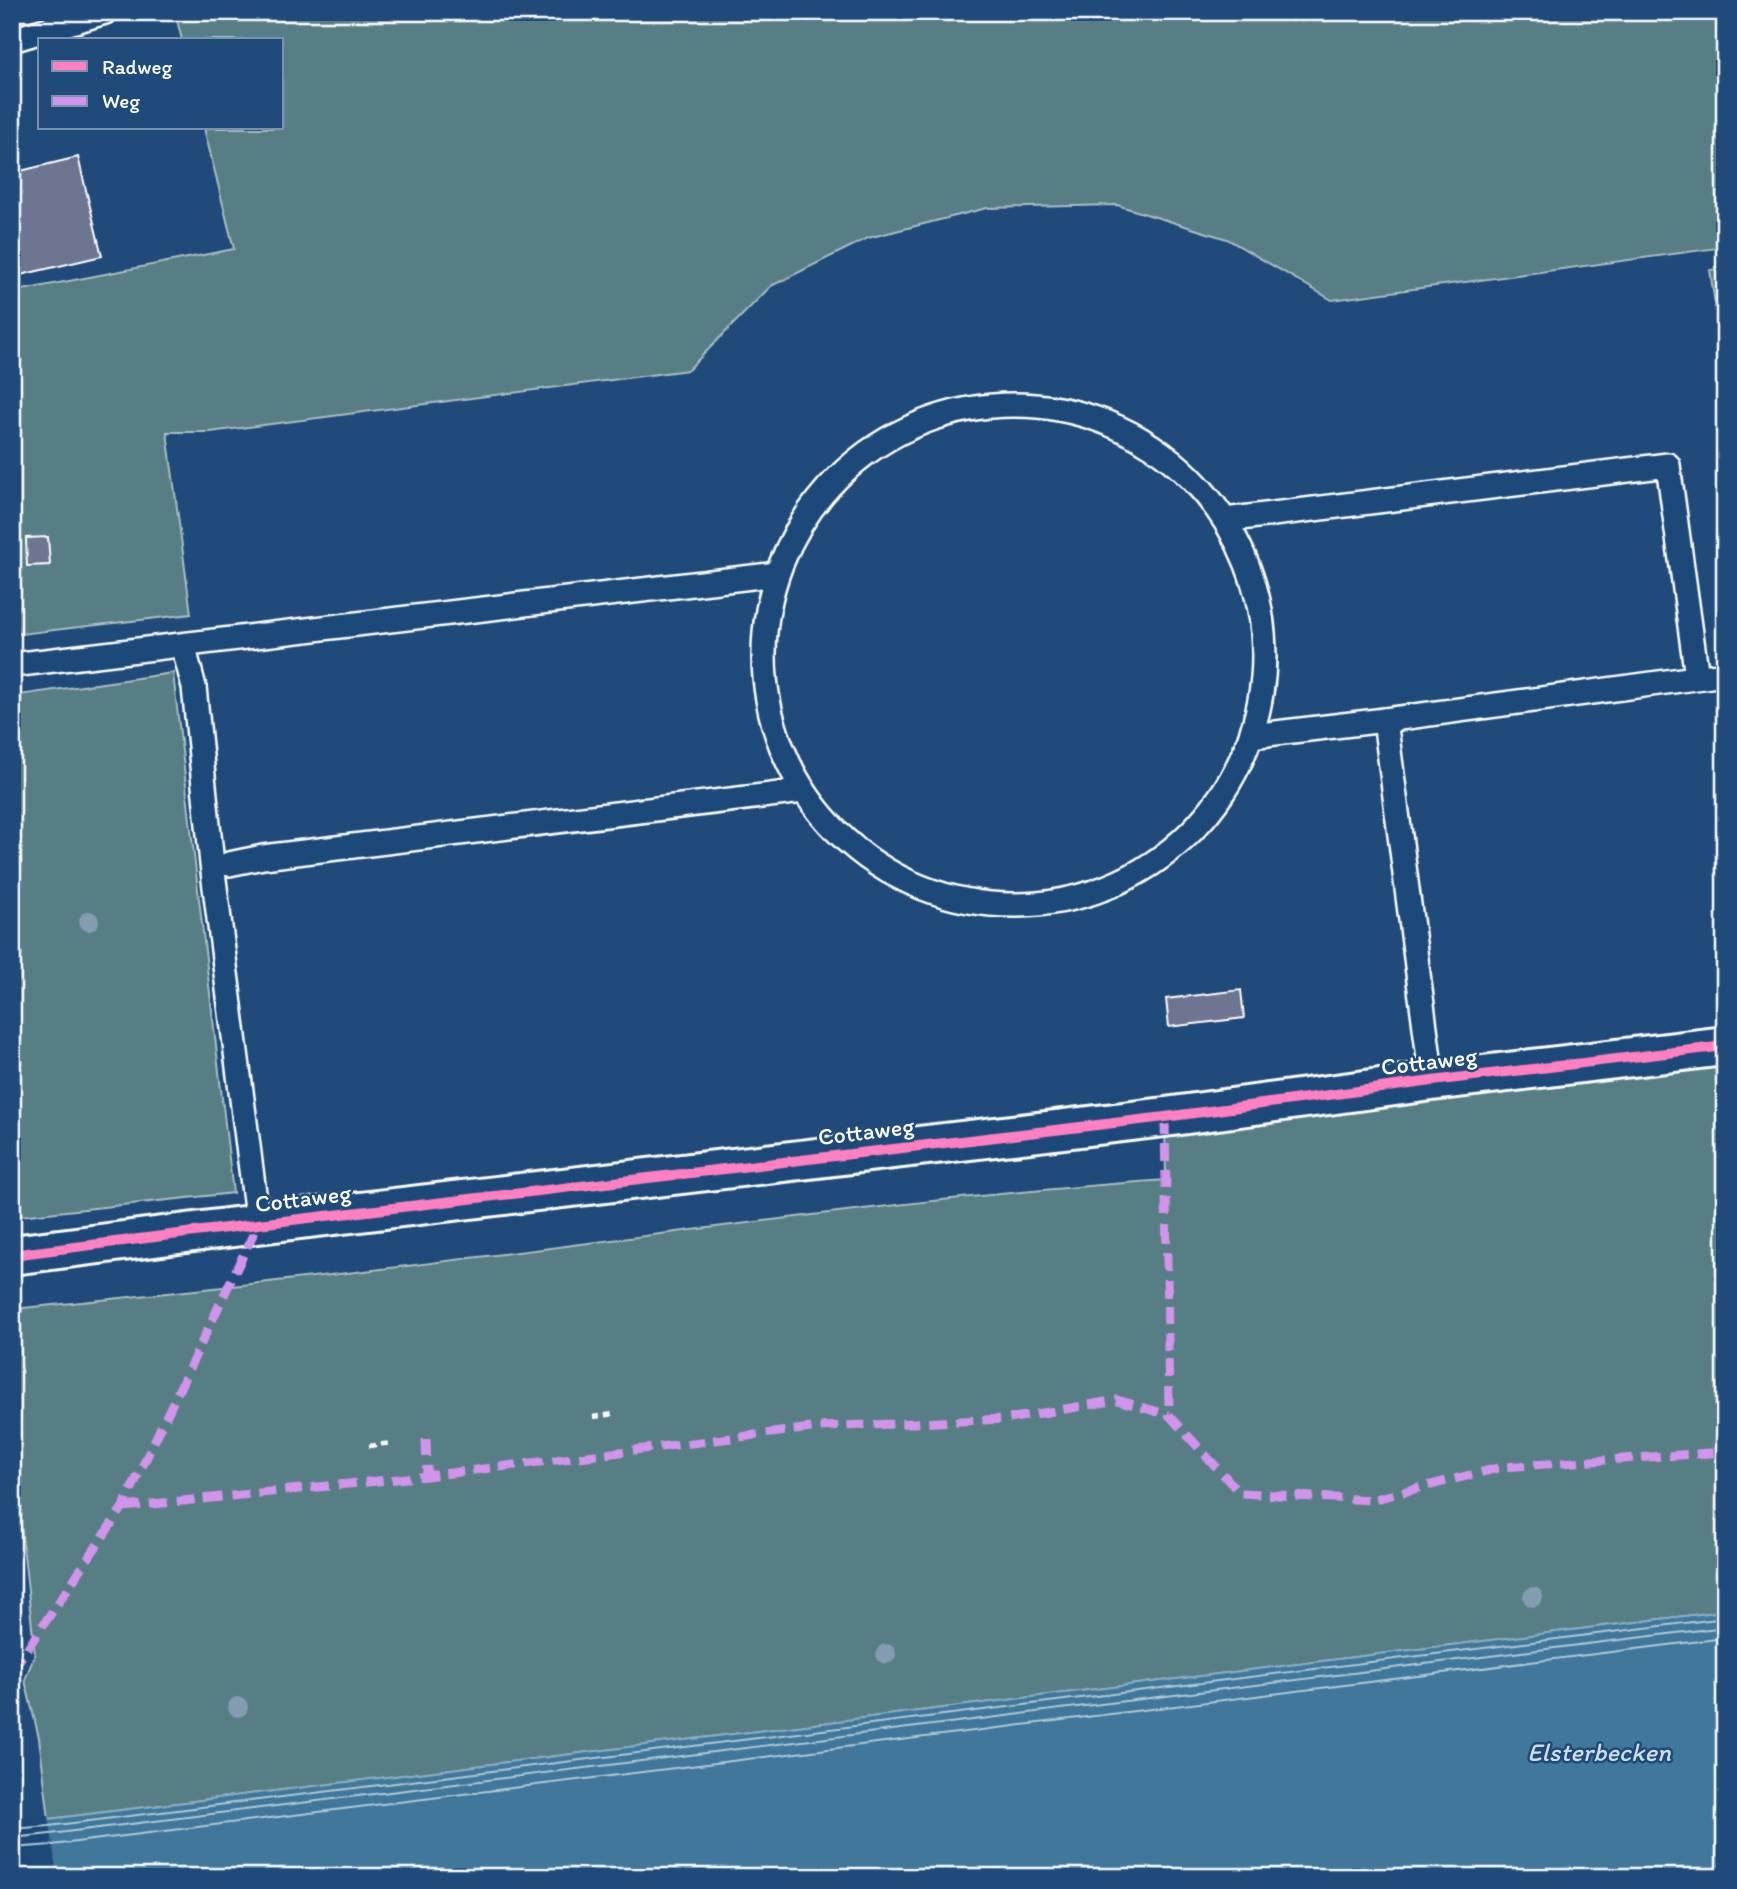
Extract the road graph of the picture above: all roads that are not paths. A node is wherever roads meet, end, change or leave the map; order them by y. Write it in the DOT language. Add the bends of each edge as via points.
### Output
graph roads {
  1 [pos="105,12"];
  2 [pos="12,40"];
  3 [pos="1225,520"];
  4 [pos="777,574"];
  5 [pos="183,645"];
  6 [pos="12,665"];
  7 [pos="1725,674"];
  8 [pos="1697,677"];
  9 [pos="1385,720"];
  10 [pos="1251,736"];
  11 [pos="803,791"];
  12 [pos="229,864"];
  13 [pos="1725,1046"];
  14 [pos="1432,1081"];
  15 [pos="258,1224"];
  16 [pos="12,1255"];
  1 -- 2 [label="lane"];
  3 -- 4 [label="lane" via="1182,469 1114,425 1049,406 982,406 919,423 870,449 815,502 792,538"];
  3 -- 8 [label="lane" via="1668,465"];
  3 -- 10 [label="lane" via="1255,587 1262,622 1264,666"];
  4 -- 5 [label="lane"];
  4 -- 11 [label="lane" via="763,650 765,688 787,763"];
  5 -- 6 [label="lane"];
  5 -- 15 [label="lane" via="194,687"];
  7 -- 8 [label="lane"];
  8 -- 9 [label="lane"];
  9 -- 10 [label="lane"];
  9 -- 14 [label="lane"];
  10 -- 11 [label="lane" via="1213,807 1164,855 1110,887 1047,904 986,904 920,888 862,855 836,832"];
  11 -- 12 [label="lane"];
  13 -- 14 [label="street, Cottaweg"];
  14 -- 15 [label="street, Cottaweg" via="1166,1117"];
  15 -- 16 [label="street, Cottaweg"];
}
